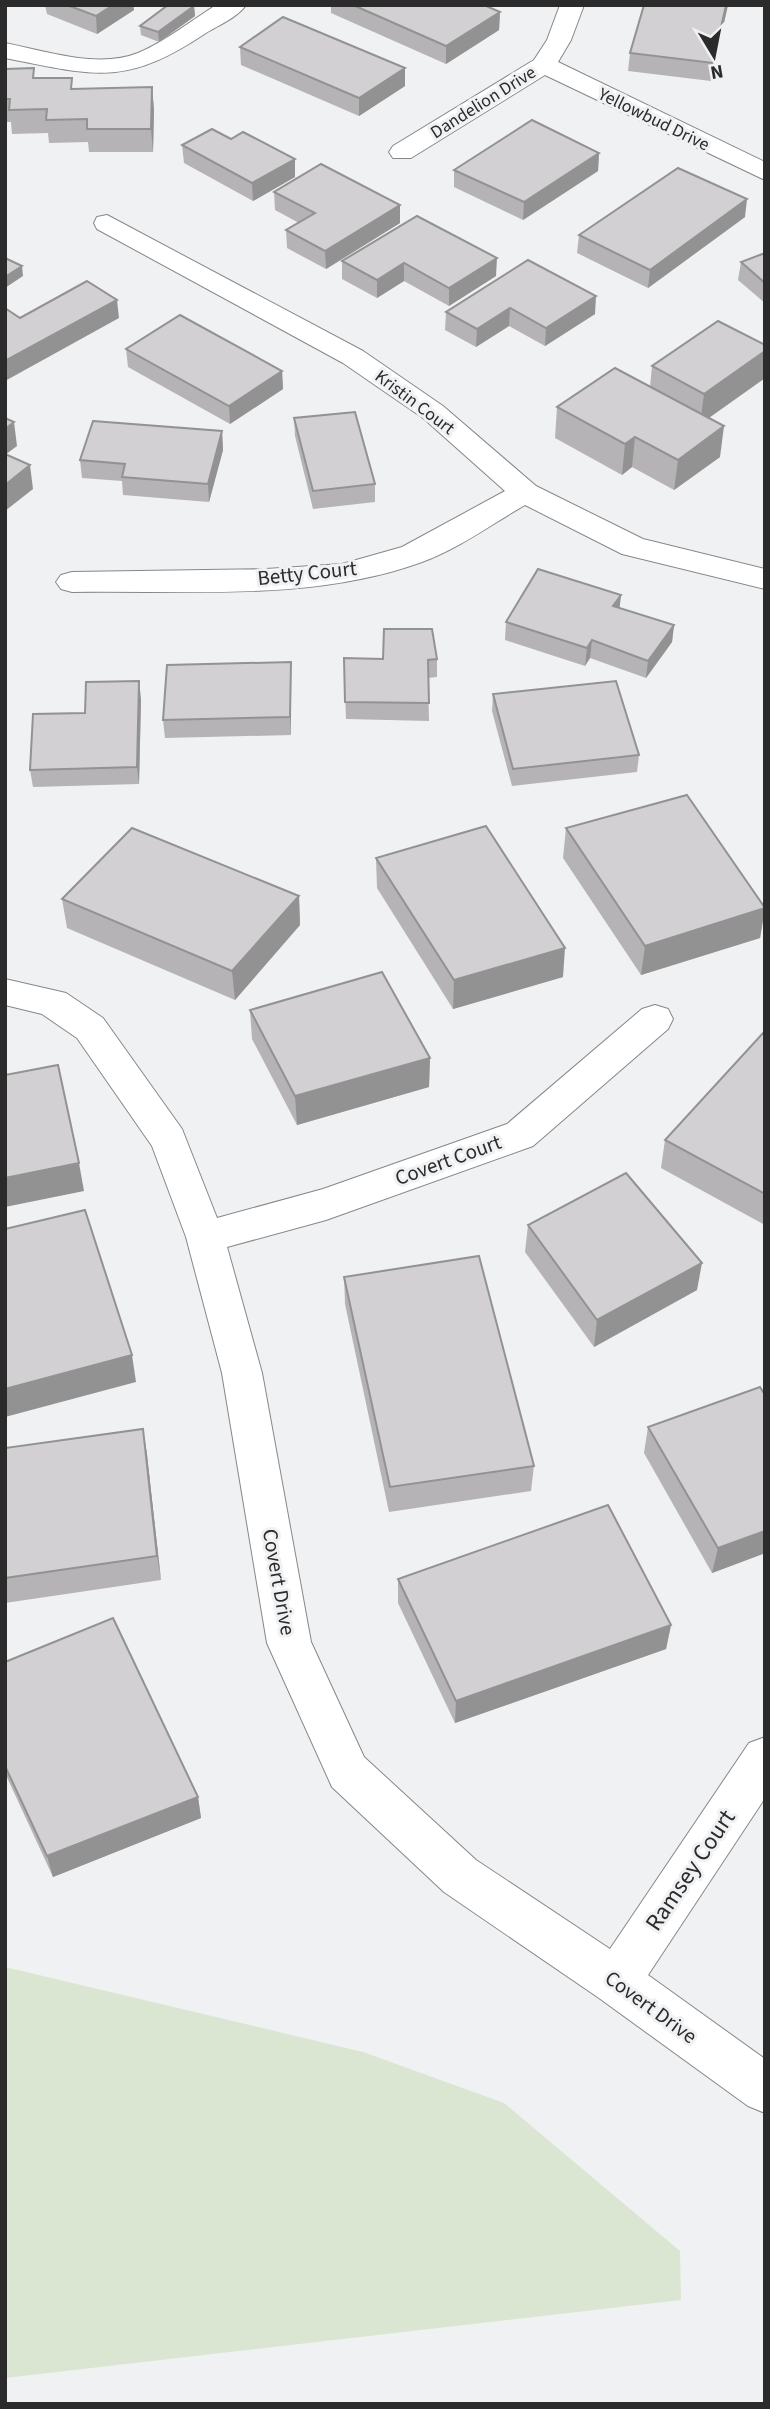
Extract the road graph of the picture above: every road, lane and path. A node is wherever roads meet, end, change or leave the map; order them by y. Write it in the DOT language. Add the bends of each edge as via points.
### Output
graph roads {
  1 [pos="234,5"];
  2 [pos="572,5"];
  3 [pos="5,50"];
  4 [pos="544,65"];
  5 [pos="402,152"];
  6 [pos="765,172"];
  7 [pos="107,223"];
  8 [pos="525,493"];
  9 [pos="765,579"];
  10 [pos="72,582"];
  11 [pos="6,992"];
  12 [pos="655,1019"];
  13 [pos="205,1237"];
  14 [pos="765,1758"];
  15 [pos="616,1981"];
  16 [pos="765,2089"];
  1 -- 3 [label="street" via="144,59 117,65"];
  2 -- 4 [label="street, Dandelion Drive"];
  4 -- 5 [label="street, Dandelion Drive"];
  4 -- 6 [label="street, Yellowbud Drive"];
  7 -- 8 [label="street, Kristin Court" via="353,356 433,412"];
  8 -- 9 [label="street, Kristin Court" via="633,547"];
  8 -- 10 [label="street, Betty Court" via="413,554 342,574"];
  11 -- 13 [label="street, Covert Drive" via="53,1003 90,1028 169,1140"];
  12 -- 13 [label="street, Covert Court" via="520,1135 326,1204"];
  13 -- 15 [label="street, Covert Drive" via="242,1373 289,1643 348,1772 460,1876"];
  14 -- 15 [label="street, Ramsey Court"];
  15 -- 16 [label="street, Covert Drive"];
}
